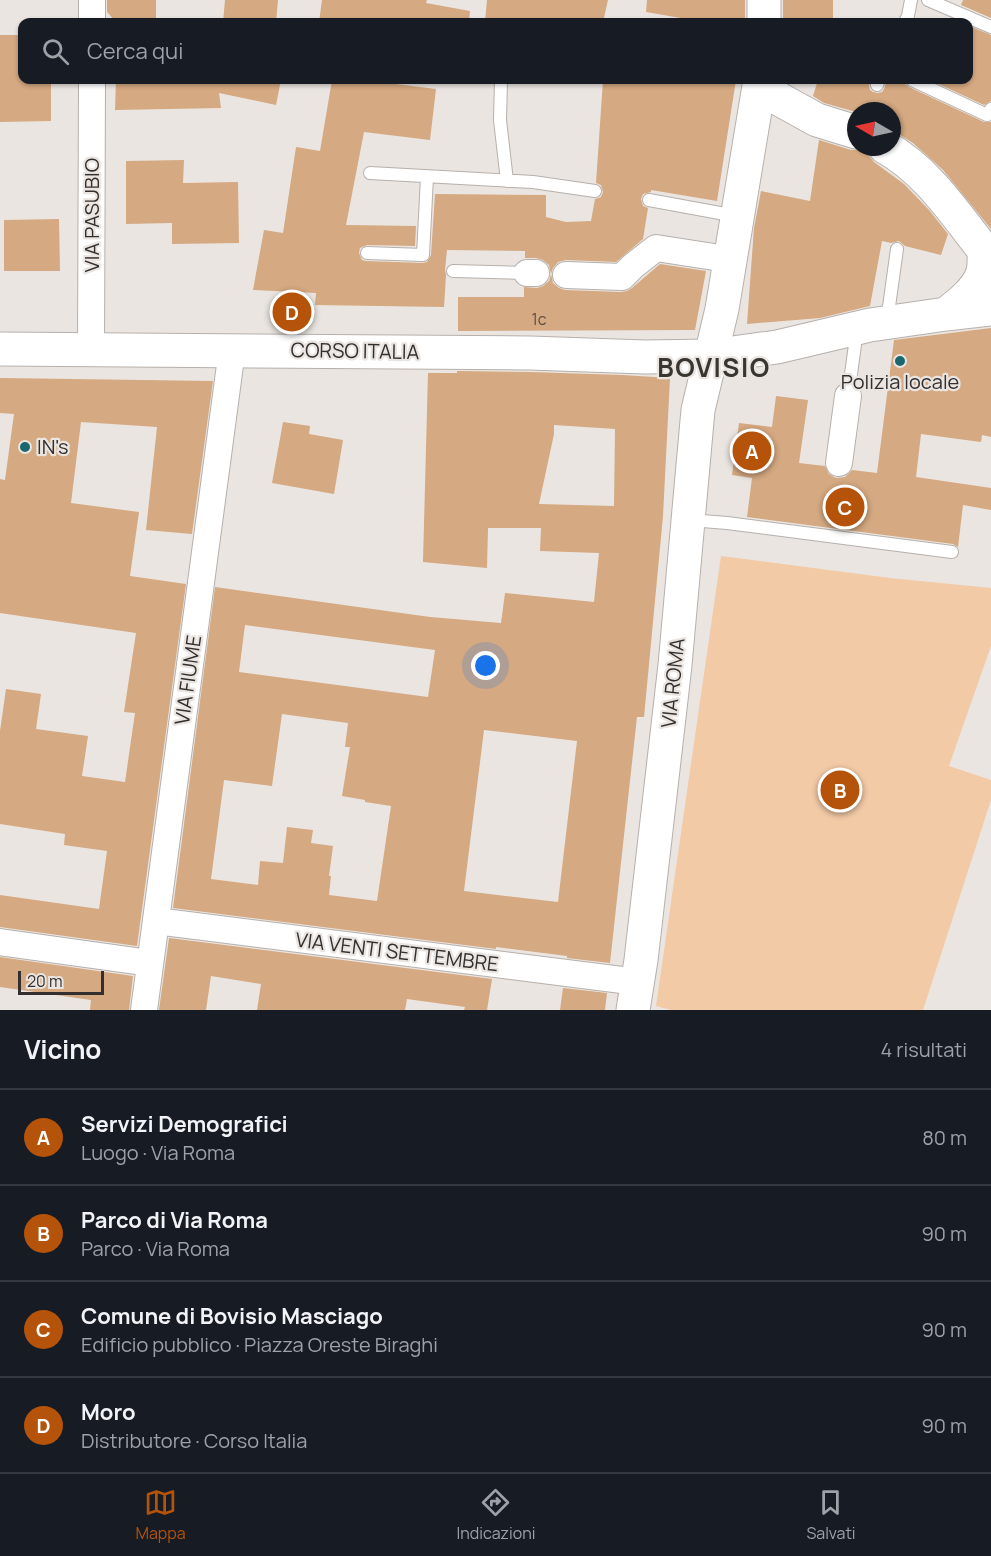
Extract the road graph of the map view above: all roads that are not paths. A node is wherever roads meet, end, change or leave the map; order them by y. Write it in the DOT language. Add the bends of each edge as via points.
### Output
graph roads {
  1 [pos="92,0"];
  2 [pos="764,0"];
  3 [pos="911,0"];
  4 [pos="928,0"];
  5 [pos="92,18"];
  6 [pos="764,18"];
  7 [pos="907,18"];
  8 [pos="970,18"];
  9 [pos="973,19"];
  10 [pos="991,27"];
  11 [pos="92,84"];
  12 [pos="501,84"];
  13 [pos="760,84"];
  14 [pos="762,84"];
  15 [pos="921,84"];
  16 [pos="991,109"];
  17 [pos="847,127"];
  18 [pos="901,156"];
  19 [pos="370,173"];
  20 [pos="427,177"];
  21 [pos="507,181"];
  22 [pos="595,191"];
  23 [pos="649,200"];
  24 [pos="737,217"];
  25 [pos="897,249"];
  26 [pos="367,253"];
  27 [pos="988,255"];
  28 [pos="714,257"];
  29 [pos="453,271"];
  30 [pos="566,275"];
  31 [pos="532,276"];
  32 [pos="991,309"];
  33 [pos="946,314"];
  34 [pos="872,325"];
  35 [pos="0,349"];
  36 [pos="92,350"];
  37 [pos="232,350"];
  38 [pos="711,356"];
  39 [pos="848,396"];
  40 [pos="839,463"];
  41 [pos="689,520"];
  42 [pos="952,552"];
  43 [pos="156,921"];
  44 [pos="0,942"];
  45 [pos="150,963"];
  46 [pos="635,996"];
  47 [pos="144,1010"];
  1 -- 5 [label="street"];
  2 -- 6 [label="street"];
  3 -- 7 [label="lane"];
  4 -- 8 [label="lane"];
  9 -- 10 [label="lane"];
  11 -- 36 [label="street, VIA PASUBIO"];
  12 -- 21 [label="lane" via="500,120"];
  13 -- 24 [label="street, VIA ROMA"];
  14 -- 17 [label="street" via="779,99 817,120"];
  15 -- 16 [label="lane" via="987,115"];
  18 -- 27 [label="street" via="932,186"];
  19 -- 20 [label="lane"];
  20 -- 21 [label="lane"];
  20 -- 26 [label="lane" via="423,255"];
  21 -- 22 [label="lane"];
  23 -- 24 [label="lane"];
  24 -- 38 [label="street, VIA ROMA"];
  25 -- 34 [label="lane"];
  27 -- 33 [label="street" via="976,284"];
  28 -- 30 [label="street" via="656,248 622,277"];
  29 -- 31 [label="lane"];
  32 -- 33 [label="street, CORSO ITALIA"];
  33 -- 34 [label="street, CORSO ITALIA"];
  34 -- 38 [label="street, CORSO ITALIA" via="777,347"];
  34 -- 39 [label="lane"];
  35 -- 36 [label="street, CORSO ITALIA"];
  36 -- 37 [label="street, CORSO ITALIA"];
  37 -- 38 [label="street, CORSO ITALIA" via="531,348 645,357"];
  37 -- 43 [label="street, VIA FIUME"];
  38 -- 41 [label="street, VIA ROMA" via="698,410"];
  39 -- 40 [label="street"];
  41 -- 42 [label="lane"];
  41 -- 46 [label="street, VIA ROMA"];
  43 -- 45 [label="street, VIA FIUME"];
  43 -- 46 [label="street, VIA VENTI SETTEMBRE"];
  44 -- 45 [label="street"];
  45 -- 47 [label="street, VIA FIUME"];
}
